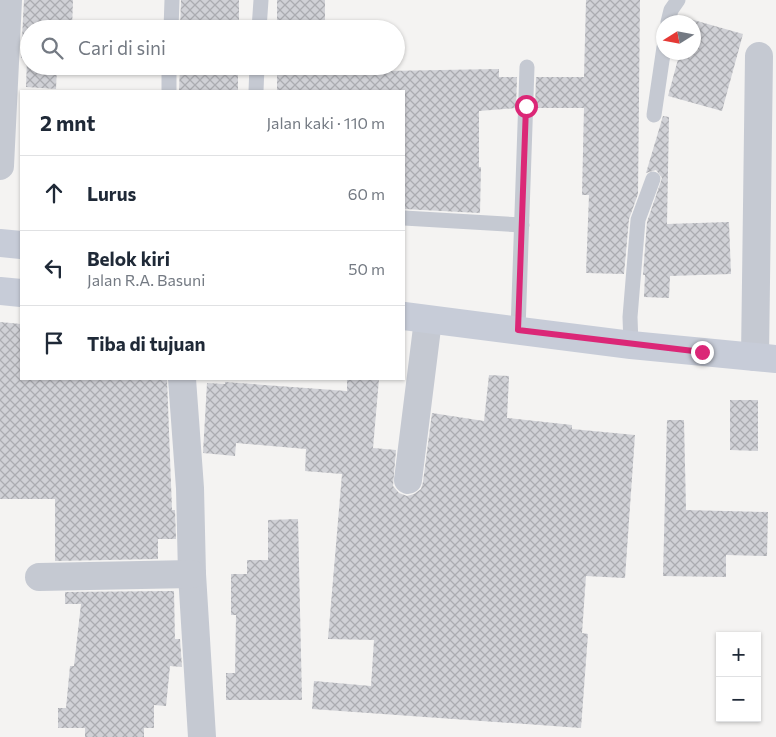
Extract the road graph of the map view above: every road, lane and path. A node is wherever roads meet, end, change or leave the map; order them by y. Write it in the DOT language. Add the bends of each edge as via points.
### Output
graph roads {
  1 [pos="8,0"];
  2 [pos="172,0"];
  3 [pos="261,0"];
  4 [pos="678,0"];
  5 [pos="670,15"];
  6 [pos="171,20"];
  7 [pos="260,20"];
  8 [pos="759,56"];
  9 [pos="662,60"];
  10 [pos="527,67"];
  11 [pos="169,75"];
  12 [pos="257,75"];
  13 [pos="168,90"];
  14 [pos="256,90"];
  15 [pos="654,115"];
  16 [pos="0,166"];
  17 [pos="653,179"];
  18 [pos="405,218"];
  19 [pos="522,225"];
  20 [pos="0,243"];
  21 [pos="20,245"];
  22 [pos="0,291"];
  23 [pos="20,293"];
  24 [pos="416,318"];
  25 [pos="518,330"];
  26 [pos="630,345"];
  27 [pos="766,358"];
  28 [pos="182,380"];
  29 [pos="408,480"];
  30 [pos="192,574"];
  31 [pos="40,577"];
  32 [pos="202,737"];
  1 -- 16 [label="street"];
  2 -- 6 [label="lane"];
  3 -- 7 [label="lane"];
  4 -- 5 [label="lane"];
  8 -- 27 [label="street"];
  9 -- 15 [label="lane"];
  10 -- 19 [label="lane"];
  11 -- 13 [label="lane"];
  12 -- 14 [label="lane"];
  17 -- 26 [label="lane" via="638,220"];
  18 -- 19 [label="lane"];
  19 -- 25 [label="lane"];
  20 -- 21 [label="main road"];
  22 -- 23 [label="main road"];
  24 -- 25 [label="main road"];
  24 -- 29 [label="street"];
  25 -- 26 [label="main road"];
  26 -- 27 [label="main road"];
  28 -- 30 [label="street"];
  30 -- 31 [label="street"];
  30 -- 32 [label="street"];
}
